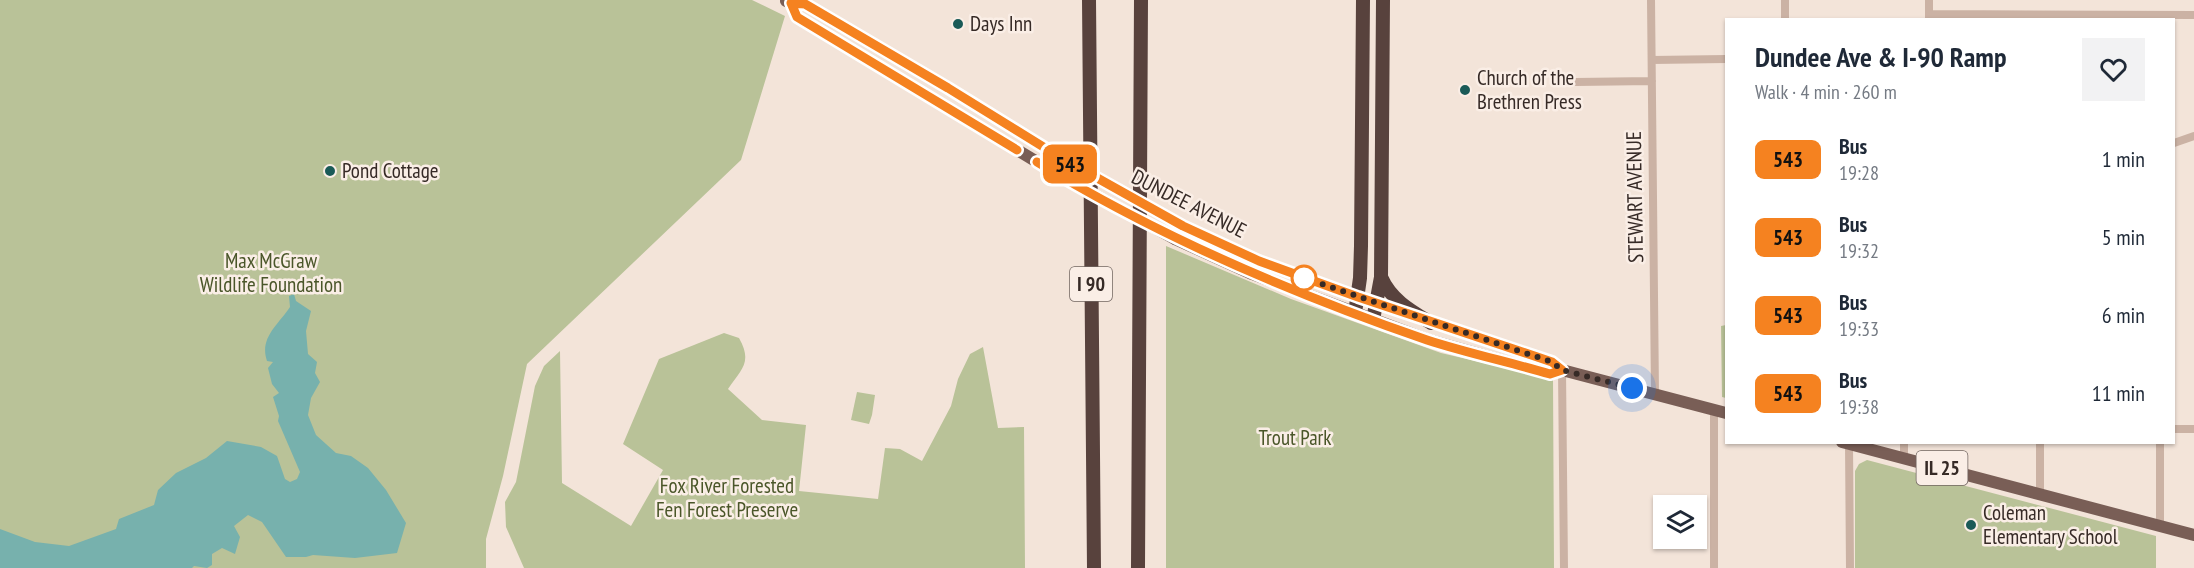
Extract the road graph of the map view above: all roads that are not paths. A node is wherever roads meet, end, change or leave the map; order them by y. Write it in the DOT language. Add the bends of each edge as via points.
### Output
graph roads {
  1 [pos="1089,0"];
  2 [pos="1141,0"];
  3 [pos="1363,0"];
  4 [pos="1383,0"];
  5 [pos="1651,0"];
  6 [pos="1785,0"];
  7 [pos="1929,0"];
  8 [pos="788,2"];
  9 [pos="2194,15"];
  10 [pos="1929,17"];
  11 [pos="1785,18"];
  12 [pos="1725,59"];
  13 [pos="1652,60"];
  14 [pos="1652,81"];
  15 [pos="1576,82"];
  16 [pos="2194,136"];
  17 [pos="2175,143"];
  18 [pos="1381,277"];
  19 [pos="1358,297"];
  20 [pos="1376,303"];
  21 [pos="1354,313"];
  22 [pos="1373,320"];
  23 [pos="1431,323"];
  24 [pos="1562,370"];
  25 [pos="1655,394"];
  26 [pos="1714,410"];
  27 [pos="1725,413"];
  28 [pos="2175,429"];
  29 [pos="2194,429"];
  30 [pos="1846,444"];
  31 [pos="1850,444"];
  32 [pos="1904,444"];
  33 [pos="2040,444"];
  34 [pos="2160,444"];
  35 [pos="1904,458"];
  36 [pos="2040,494"];
  37 [pos="2160,525"];
  38 [pos="2194,535"];
  39 [pos="1094,568"];
  40 [pos="1138,568"];
  41 [pos="1564,568"];
  42 [pos="1714,568"];
  43 [pos="1850,568"];
  1 -- 39 [label="highway, I 90"];
  2 -- 40 [label="highway, I 90"];
  3 -- 19 [label="highway"];
  4 -- 18 [label="highway"];
  5 -- 13 [label="street, STEWART AVENUE"];
  6 -- 11 [label="street"];
  7 -- 10 [label="street"];
  8 -- 19 [label="main road, DUNDEE AVENUE, bridge" via="805,4 1183,226 1259,261"];
  8 -- 21 [label="main road, DUNDEE AVENUE, bridge" via="797,17 1056,174 1175,239"];
  9 -- 10 [label="street"];
  12 -- 13 [label="street"];
  13 -- 14 [label="street, STEWART AVENUE"];
  14 -- 15 [label="street"];
  14 -- 25 [label="street, STEWART AVENUE"];
  16 -- 17 [label="street"];
  18 -- 20 [label="highway"];
  18 -- 23 [label="highway" via="1402,306"];
  19 -- 20 [label="main road, DUNDEE AVENUE"];
  19 -- 21 [label="highway"];
  20 -- 22 [label="highway"];
  20 -- 23 [label="main road, DUNDEE AVENUE"];
  21 -- 22 [label="main road, DUNDEE AVENUE"];
  22 -- 24 [label="main road, DUNDEE AVENUE" via="1550,374"];
  23 -- 24 [label="main road, DUNDEE AVENUE" via="1552,362"];
  24 -- 25 [label="main road, DUNDEE AVENUE"];
  24 -- 41 [label="street"];
  25 -- 26 [label="main road, DUNDEE AVENUE"];
  26 -- 27 [label="main road, DUNDEE AVENUE"];
  26 -- 42 [label="street"];
  28 -- 29 [label="street"];
  30 -- 43 [label="street"];
  31 -- 35 [label="main road, IL 25"];
  32 -- 35 [label="street"];
  33 -- 36 [label="street"];
  34 -- 37 [label="street"];
  35 -- 36 [label="main road, IL 25"];
  36 -- 37 [label="main road, IL 25"];
  37 -- 38 [label="main road, IL 25"];
}
